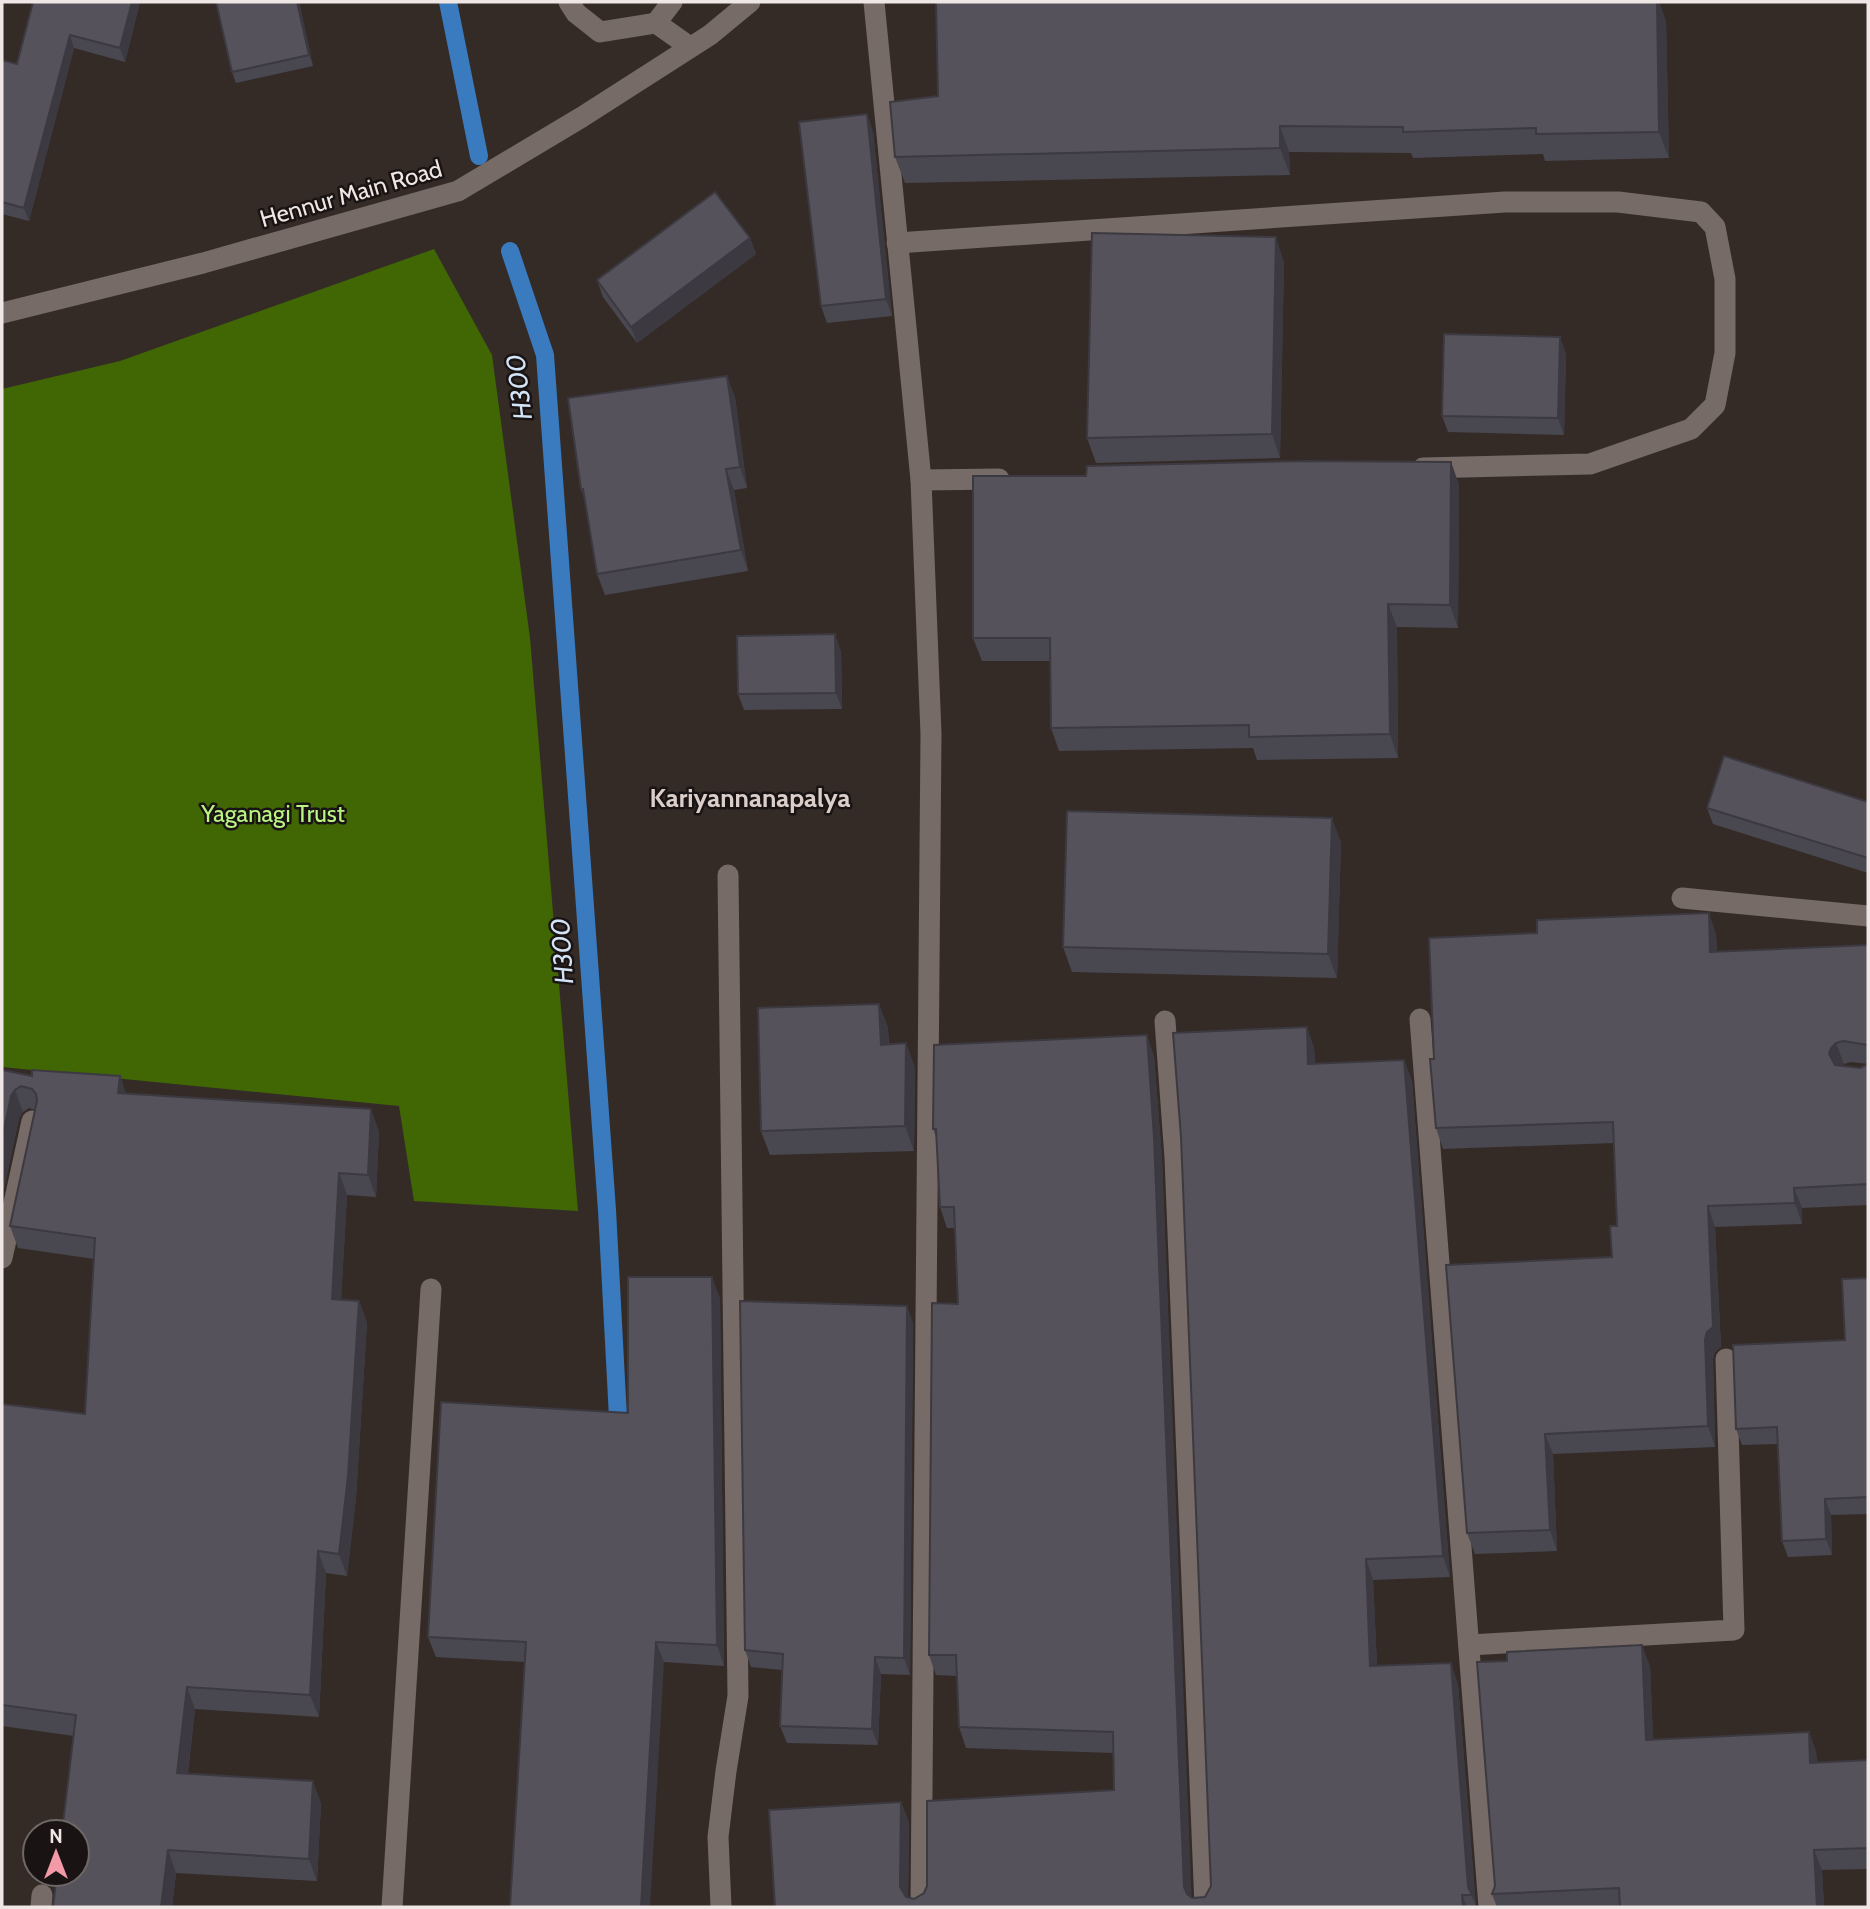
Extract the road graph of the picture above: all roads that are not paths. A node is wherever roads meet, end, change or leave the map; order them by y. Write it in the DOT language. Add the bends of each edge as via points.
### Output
graph roads {
  1 [pos="569,2"];
  2 [pos="672,2"];
  3 [pos="750,2"];
  4 [pos="874,2"];
  5 [pos="656,23"];
  6 [pos="690,47"];
  7 [pos="897,243"];
  8 [pos="2,313"];
  9 [pos="1409,468"];
  10 [pos="1018,478"];
  11 [pos="921,480"];
  12 [pos="728,875"];
  13 [pos="1682,898"];
  14 [pos="1868,916"];
  15 [pos="1420,1019"];
  16 [pos="1165,1021"];
  17 [pos="32,1121"];
  18 [pos="2,1258"];
  19 [pos="431,1290"];
  20 [pos="1726,1359"];
  21 [pos="1469,1645"];
  22 [pos="392,1907"];
  23 [pos="721,1907"];
  24 [pos="921,1907"];
  25 [pos="1205,1907"];
  26 [pos="1489,1907"];
  1 -- 5 [label="street" via="600,32"];
  2 -- 5 [label="street"];
  3 -- 6 [label="street, Hennur Main Road"];
  4 -- 7 [label="street"];
  5 -- 6 [label="street"];
  6 -- 8 [label="street, Hennur Main Road" via="458,191 203,263"];
  7 -- 9 [label="street" via="1505,201 1618,202 1701,212 1715,226 1725,279 1725,353 1715,405 1691,429 1590,464"];
  7 -- 11 [label="street"];
  10 -- 11 [label="street"];
  11 -- 24 [label="street" via="931,734"];
  12 -- 23 [label="street" via="738,1696 718,1837"];
  13 -- 14 [label="street"];
  15 -- 21 [label="street"];
  16 -- 25 [label="street" via="1175,1158"];
  17 -- 18 [label="street"];
  19 -- 22 [label="street"];
  20 -- 21 [label="street" via="1734,1630"];
  21 -- 26 [label="street"];
}
